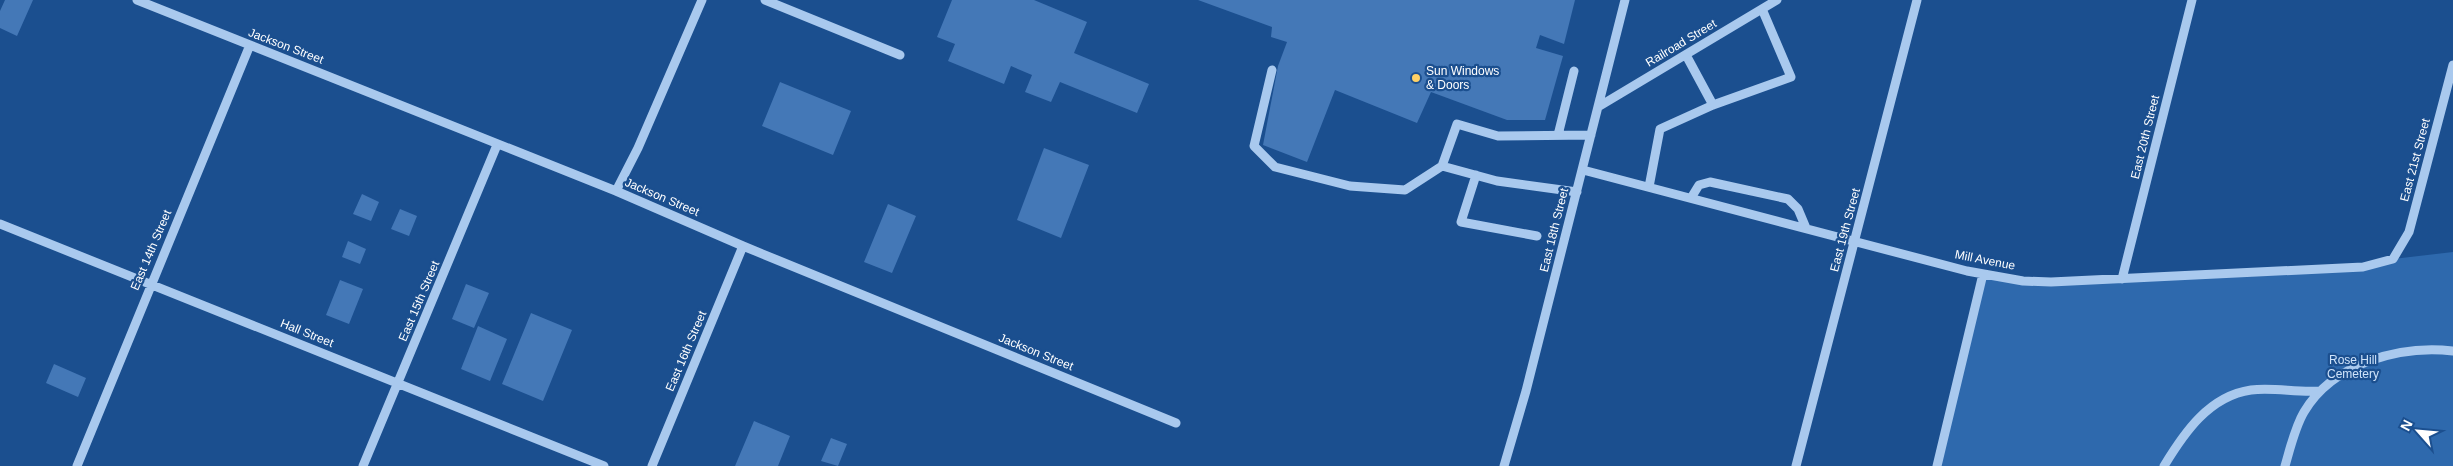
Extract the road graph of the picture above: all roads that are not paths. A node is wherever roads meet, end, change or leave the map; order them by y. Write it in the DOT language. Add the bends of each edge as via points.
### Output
graph roads {
  1 [pos="137,0"];
  2 [pos="702,0"];
  3 [pos="765,0"];
  4 [pos="1625,0"];
  5 [pos="1778,0"];
  6 [pos="1917,0"];
  7 [pos="2192,0"];
  8 [pos="1762,9"];
  9 [pos="250,45"];
  10 [pos="900,54"];
  11 [pos="1686,55"];
  12 [pos="2453,65"];
  13 [pos="1272,70"];
  14 [pos="1574,71"];
  15 [pos="1713,104"];
  16 [pos="1598,107"];
  17 [pos="1591,134"];
  18 [pos="1558,135"];
  19 [pos="498,145"];
  20 [pos="1442,166"];
  21 [pos="1583,170"];
  22 [pos="1476,175"];
  23 [pos="1649,188"];
  24 [pos="616,191"];
  25 [pos="1577,192"];
  26 [pos="1690,198"];
  27 [pos="0,224"];
  28 [pos="1806,228"];
  29 [pos="1537,236"];
  30 [pos="1856,241"];
  31 [pos="743,246"];
  32 [pos="2393,258"];
  33 [pos="1983,274"];
  34 [pos="2122,279"];
  35 [pos="150,284"];
  36 [pos="2453,351"];
  37 [pos="399,384"];
  38 [pos="2320,391"];
  39 [pos="1176,423"];
  40 [pos="77,466"];
  41 [pos="363,466"];
  42 [pos="604,466"];
  43 [pos="652,466"];
  44 [pos="1504,466"];
  45 [pos="1796,466"];
  46 [pos="1937,466"];
  47 [pos="2164,466"];
  48 [pos="2285,466"];
  1 -- 9 [label="street, Jackson Street"];
  2 -- 24 [label="street"];
  3 -- 10 [label="street"];
  4 -- 16 [label="street, East 18th Street"];
  5 -- 8 [label="street, Railroad Street"];
  6 -- 30 [label="street, East 19th Street"];
  7 -- 34 [label="street, East 20th Street"];
  8 -- 11 [label="street, Railroad Street"];
  8 -- 15 [label="street" via="1791,77"];
  9 -- 19 [label="street, Jackson Street" via="428,114"];
  9 -- 35 [label="street, East 14th Street"];
  11 -- 15 [label="street"];
  11 -- 16 [label="street, Railroad Street"];
  12 -- 32 [label="street, East 21st Street" via="2409,232"];
  13 -- 20 [label="street" via="1254,146 1275,168 1350,186 1405,190"];
  14 -- 18 [label="street"];
  15 -- 23 [label="street" via="1660,129"];
  16 -- 17 [label="street, East 18th Street"];
  17 -- 18 [label="street"];
  17 -- 21 [label="street, East 18th Street"];
  18 -- 20 [label="street" via="1498,136 1457,124"];
  19 -- 24 [label="street, Jackson Street"];
  19 -- 37 [label="street, East 15th Street"];
  20 -- 22 [label="street"];
  21 -- 23 [label="street, Mill Avenue"];
  21 -- 25 [label="street, East 18th Street"];
  22 -- 25 [label="street"];
  22 -- 29 [label="street" via="1461,222"];
  23 -- 26 [label="street, Mill Avenue"];
  24 -- 31 [label="street, Jackson Street"];
  25 -- 44 [label="street, East 18th Street"];
  26 -- 28 [label="street, Mill Avenue"];
  26 -- 28 [label="street" via="1699,185 1710,182 1788,199 1798,209"];
  27 -- 35 [label="street, Hall Street"];
  28 -- 30 [label="street, Mill Avenue"];
  30 -- 33 [label="street, Mill Avenue"];
  30 -- 45 [label="street, East 19th Street"];
  31 -- 39 [label="street, Jackson Street"];
  31 -- 43 [label="street, East 16th Street"];
  32 -- 34 [label="street, Mill Avenue" via="2363,267"];
  33 -- 34 [label="street, Mill Avenue" via="2023,281"];
  33 -- 46 [label="street"];
  35 -- 37 [label="street, Hall Street"];
  35 -- 40 [label="street, East 14th Street"];
  36 -- 38 [label="street" via="2413,350 2384,355 2348,371"];
  37 -- 41 [label="street, East 15th Street"];
  37 -- 42 [label="street, Hall Street"];
  38 -- 47 [label="street" via="2249,390 2224,398 2201,415"];
  38 -- 48 [label="street" via="2303,413"];
}
